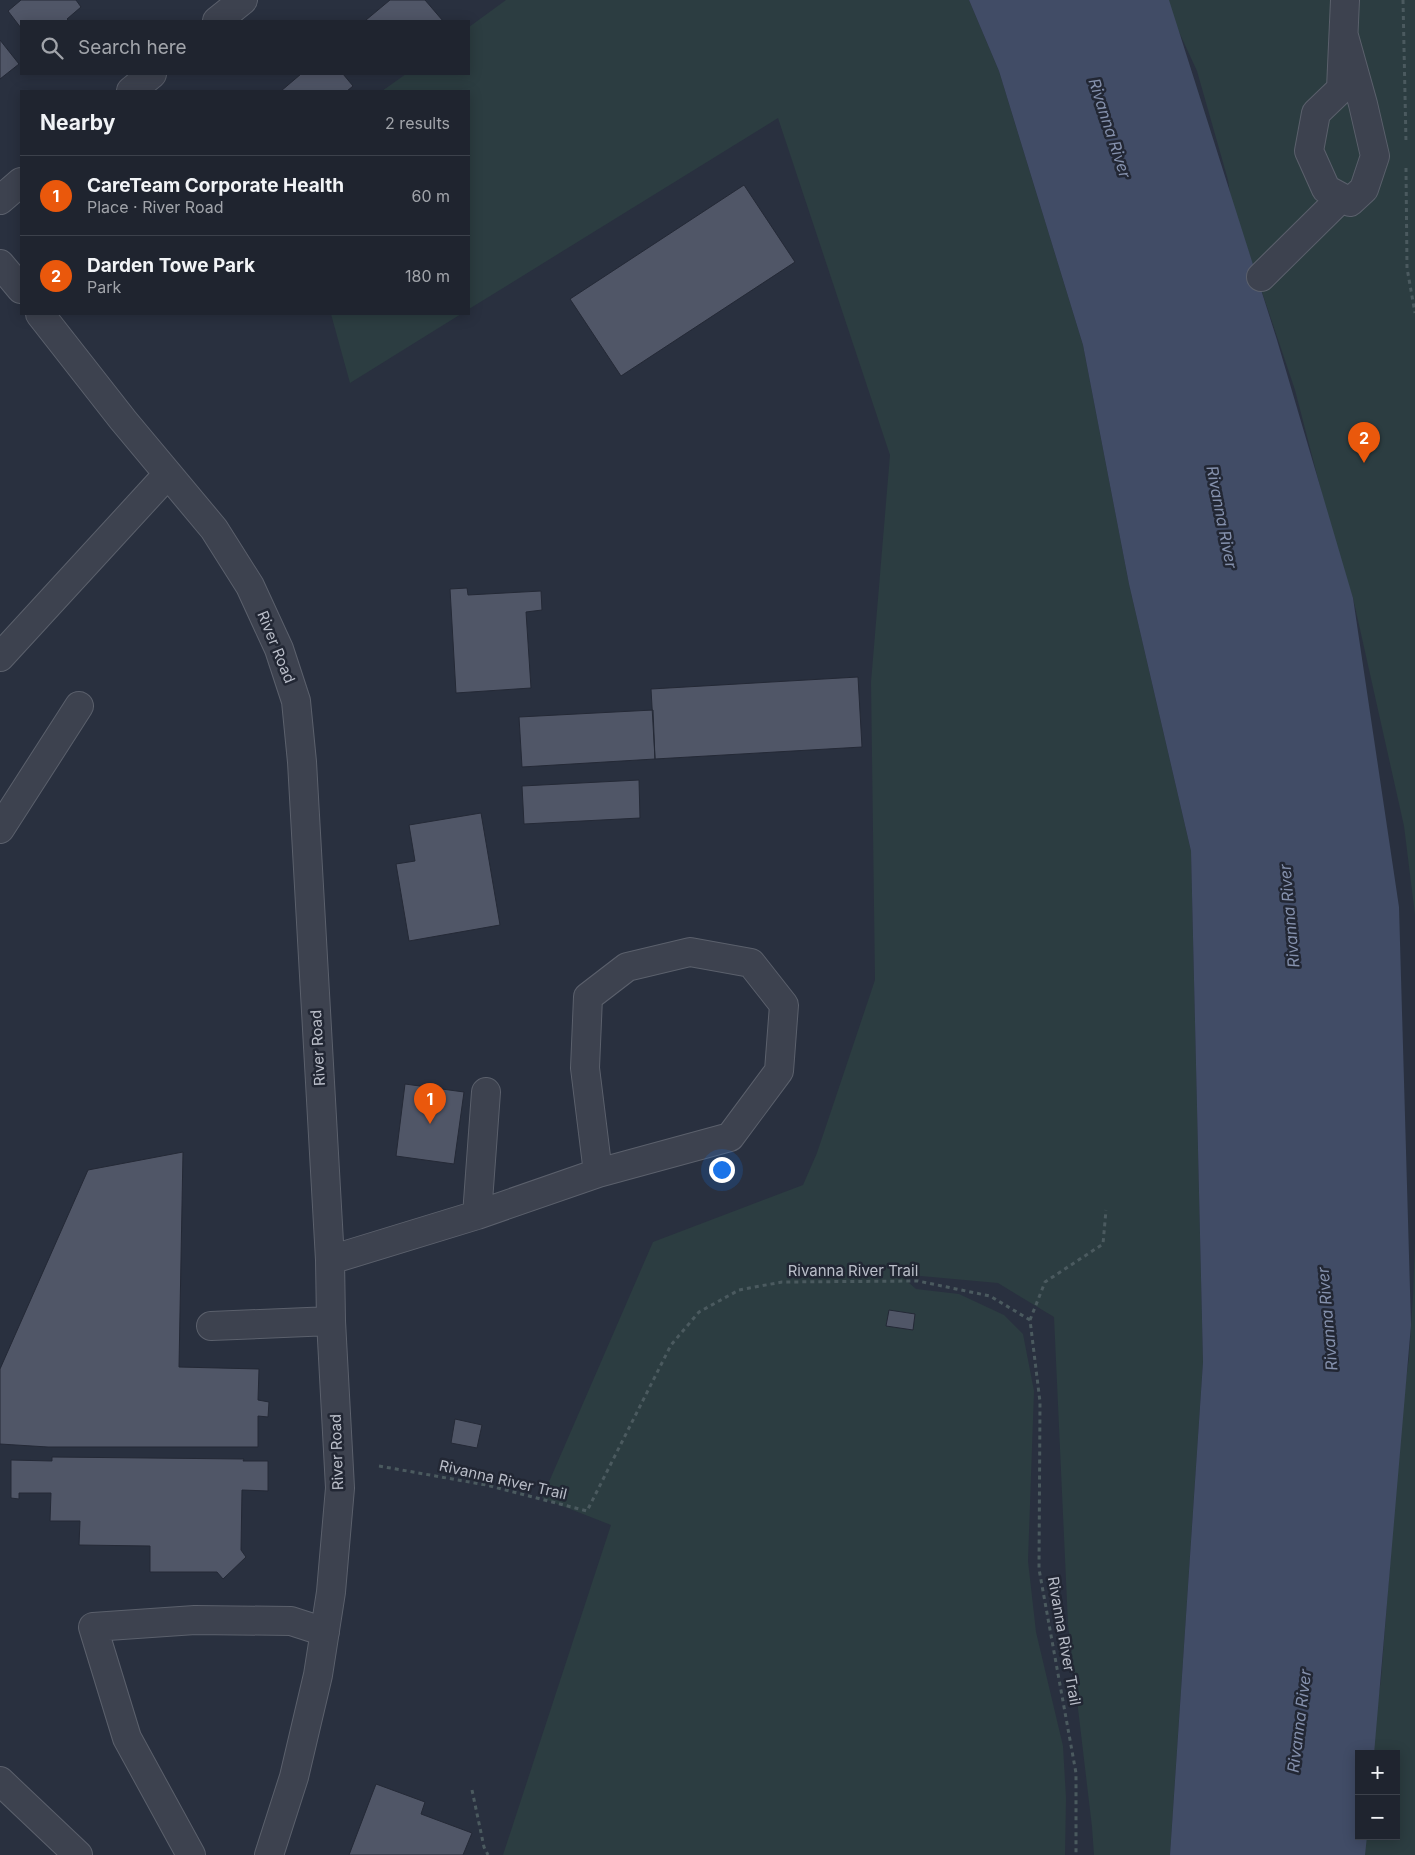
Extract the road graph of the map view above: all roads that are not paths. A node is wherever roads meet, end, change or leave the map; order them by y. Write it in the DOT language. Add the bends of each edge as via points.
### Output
graph roads {
  1 [pos="243,0"];
  2 [pos="1345,0"];
  3 [pos="218,20"];
  4 [pos="1344,36"];
  5 [pos="151,75"];
  6 [pos="131,90"];
  7 [pos="20,183"];
  8 [pos="1342,198"];
  9 [pos="0,200"];
  10 [pos="0,264"];
  11 [pos="1261,277"];
  12 [pos="20,288"];
  13 [pos="41,315"];
  14 [pos="168,474"];
  15 [pos="0,658"];
  16 [pos="79,706"];
  17 [pos="0,828"];
  18 [pos="486,1092"];
  19 [pos="598,1172"];
  20 [pos="477,1215"];
  21 [pos="330,1260"];
  22 [pos="331,1321"];
  23 [pos="211,1326"];
  24 [pos="325,1632"];
  25 [pos="0,1781"];
  26 [pos="78,1855"];
  27 [pos="191,1855"];
  28 [pos="269,1855"];
  1 -- 3 [label="street"];
  2 -- 4 [label="street"];
  4 -- 8 [label="street" via="1375,156 1364,190 1350,202"];
  4 -- 8 [label="street" via="1342,89 1316,113 1309,151 1326,190"];
  5 -- 6 [label="street"];
  7 -- 9 [label="street"];
  8 -- 11 [label="street"];
  10 -- 12 [label="street"];
  13 -- 14 [label="street, River Road"];
  14 -- 15 [label="street"];
  14 -- 21 [label="street, River Road" via="214,529 250,586 279,649 296,701"];
  16 -- 17 [label="street"];
  18 -- 20 [label="street"];
  19 -- 19 [label="street" via="730,1137 779,1071 784,1005 751,963 690,952 627,967 588,997 585,1068"];
  19 -- 20 [label="street"];
  20 -- 21 [label="street"];
  21 -- 22 [label="street, River Road"];
  22 -- 23 [label="street"];
  22 -- 24 [label="street, River Road" via="340,1488"];
  24 -- 27 [label="street" via="291,1621 195,1620 93,1627 127,1738"];
  24 -- 28 [label="street, River Road" via="294,1778"];
  25 -- 26 [label="street"];
}
